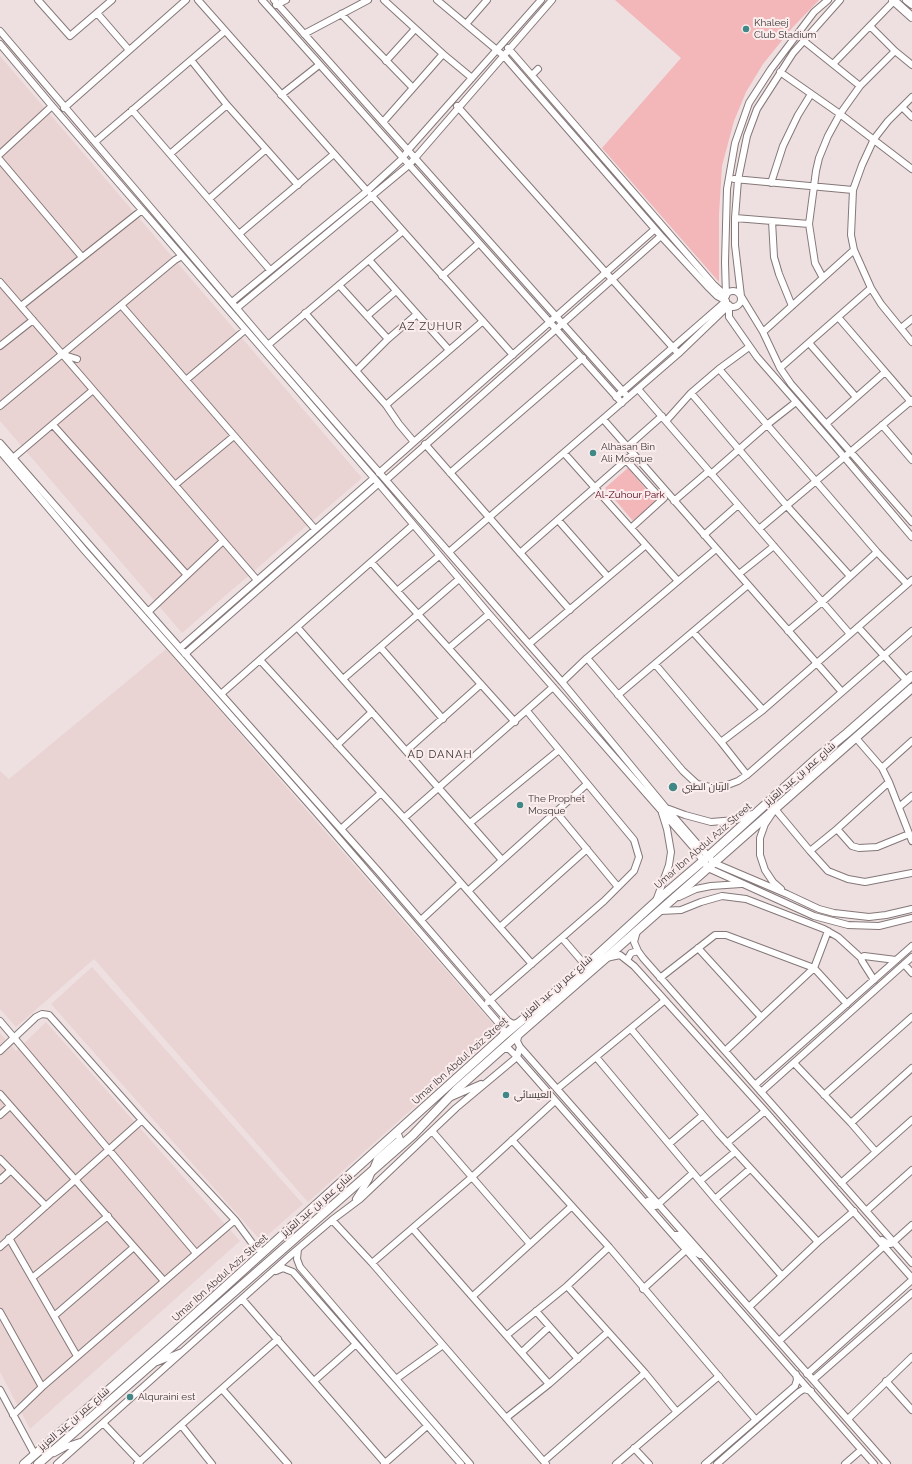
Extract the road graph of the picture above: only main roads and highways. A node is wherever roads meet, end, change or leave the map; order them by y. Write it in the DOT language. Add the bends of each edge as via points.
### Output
graph roads {
  1 [pos="907,0"];
  2 [pos="894,1"];
  3 [pos="912,4"];
  4 [pos="912,17"];
  5 [pos="910,678"];
  6 [pos="912,688"];
  7 [pos="24,1464"];
  8 [pos="38,1464"];
  1 -- 3 [label="main road"];
  2 -- 4 [label="main road"];
  5 -- 7 [label="main road, Umar Ibn Abdul Aziz Street" via="819,756 586,966 502,1037"];
  6 -- 8 [label="main road, شارع عمر بن عبد العزيز" via="500,1050 413,1135"];
}
